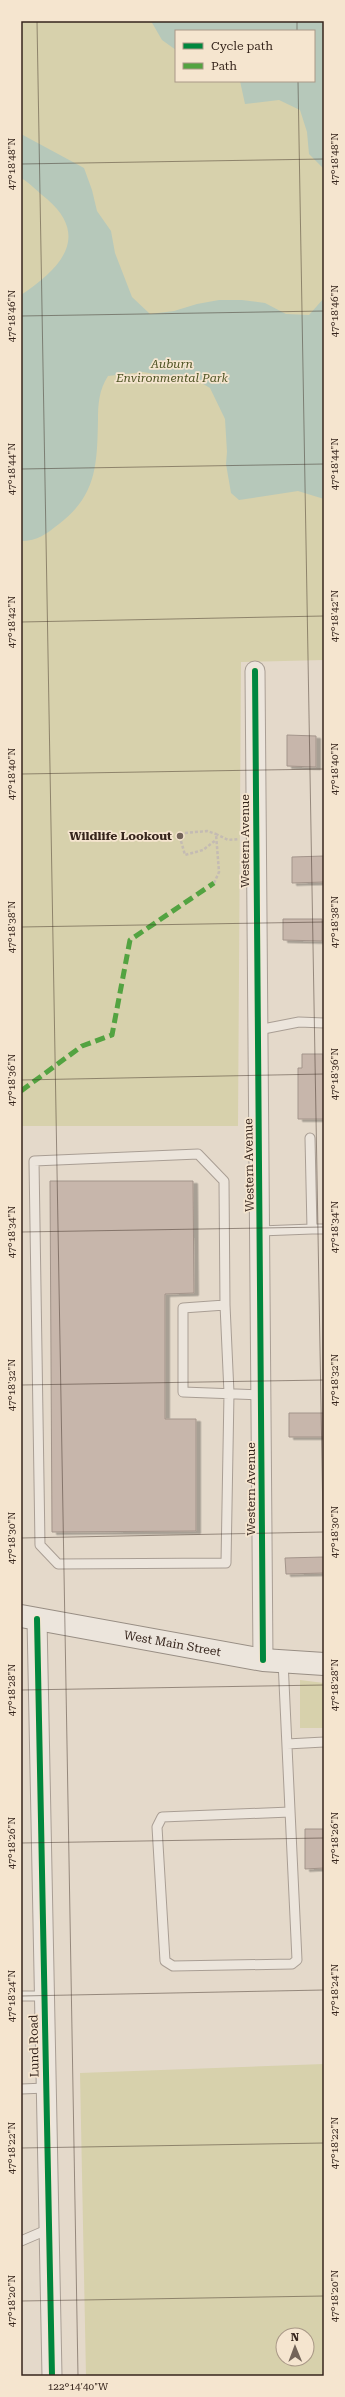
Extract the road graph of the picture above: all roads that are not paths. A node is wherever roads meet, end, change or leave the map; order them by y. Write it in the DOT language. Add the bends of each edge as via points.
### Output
graph roads {
  1 [pos="255,671"];
  2 [pos="324,1024"];
  3 [pos="258,1030"];
  4 [pos="310,1138"];
  5 [pos="312,1229"];
  6 [pos="324,1229"];
  7 [pos="260,1231"];
  8 [pos="225,1305"];
  9 [pos="229,1393"];
  10 [pos="261,1395"];
  11 [pos="29,1617"];
  12 [pos="273,1661"];
  13 [pos="324,1664"];
  14 [pos="324,1742"];
  15 [pos="287,1744"];
  16 [pos="290,1812"];
  17 [pos="21,1996"];
  18 [pos="44,1996"];
  19 [pos="46,2088"];
  20 [pos="21,2089"];
  21 [pos="49,2229"];
  22 [pos="21,2241"];
  23 [pos="52,2376"];
  1 -- 3 [label="street, Western Avenue"];
  2 -- 3 [label="lane" via="299,1022"];
  3 -- 7 [label="street, Western Avenue"];
  4 -- 5 [label="lane"];
  5 -- 6 [label="lane"];
  5 -- 7 [label="lane"];
  7 -- 10 [label="street, Western Avenue"];
  8 -- 9 [label="lane"];
  8 -- 9 [label="lane" via="183,1308 184,1392"];
  8 -- 9 [label="lane" via="224,1181 198,1154 34,1161 40,1545 58,1564 226,1563"];
  9 -- 10 [label="lane"];
  10 -- 12 [label="street, Western Avenue"];
  11 -- 12 [label="main road, West Main Street"];
  11 -- 18 [label="street, Lund Road"];
  12 -- 13 [label="main road, West Main Street"];
  12 -- 15 [label="lane"];
  14 -- 15 [label="lane"];
  15 -- 16 [label="lane"];
  16 -- 16 [label="lane" via="297,1960 292,1964 173,1966 165,1961 157,1828 162,1817"];
  17 -- 18 [label="lane"];
  18 -- 19 [label="street, Lund Road"];
  19 -- 20 [label="lane"];
  19 -- 21 [label="street, Lund Road"];
  21 -- 22 [label="lane"];
  21 -- 23 [label="street, Lund Road"];
}
